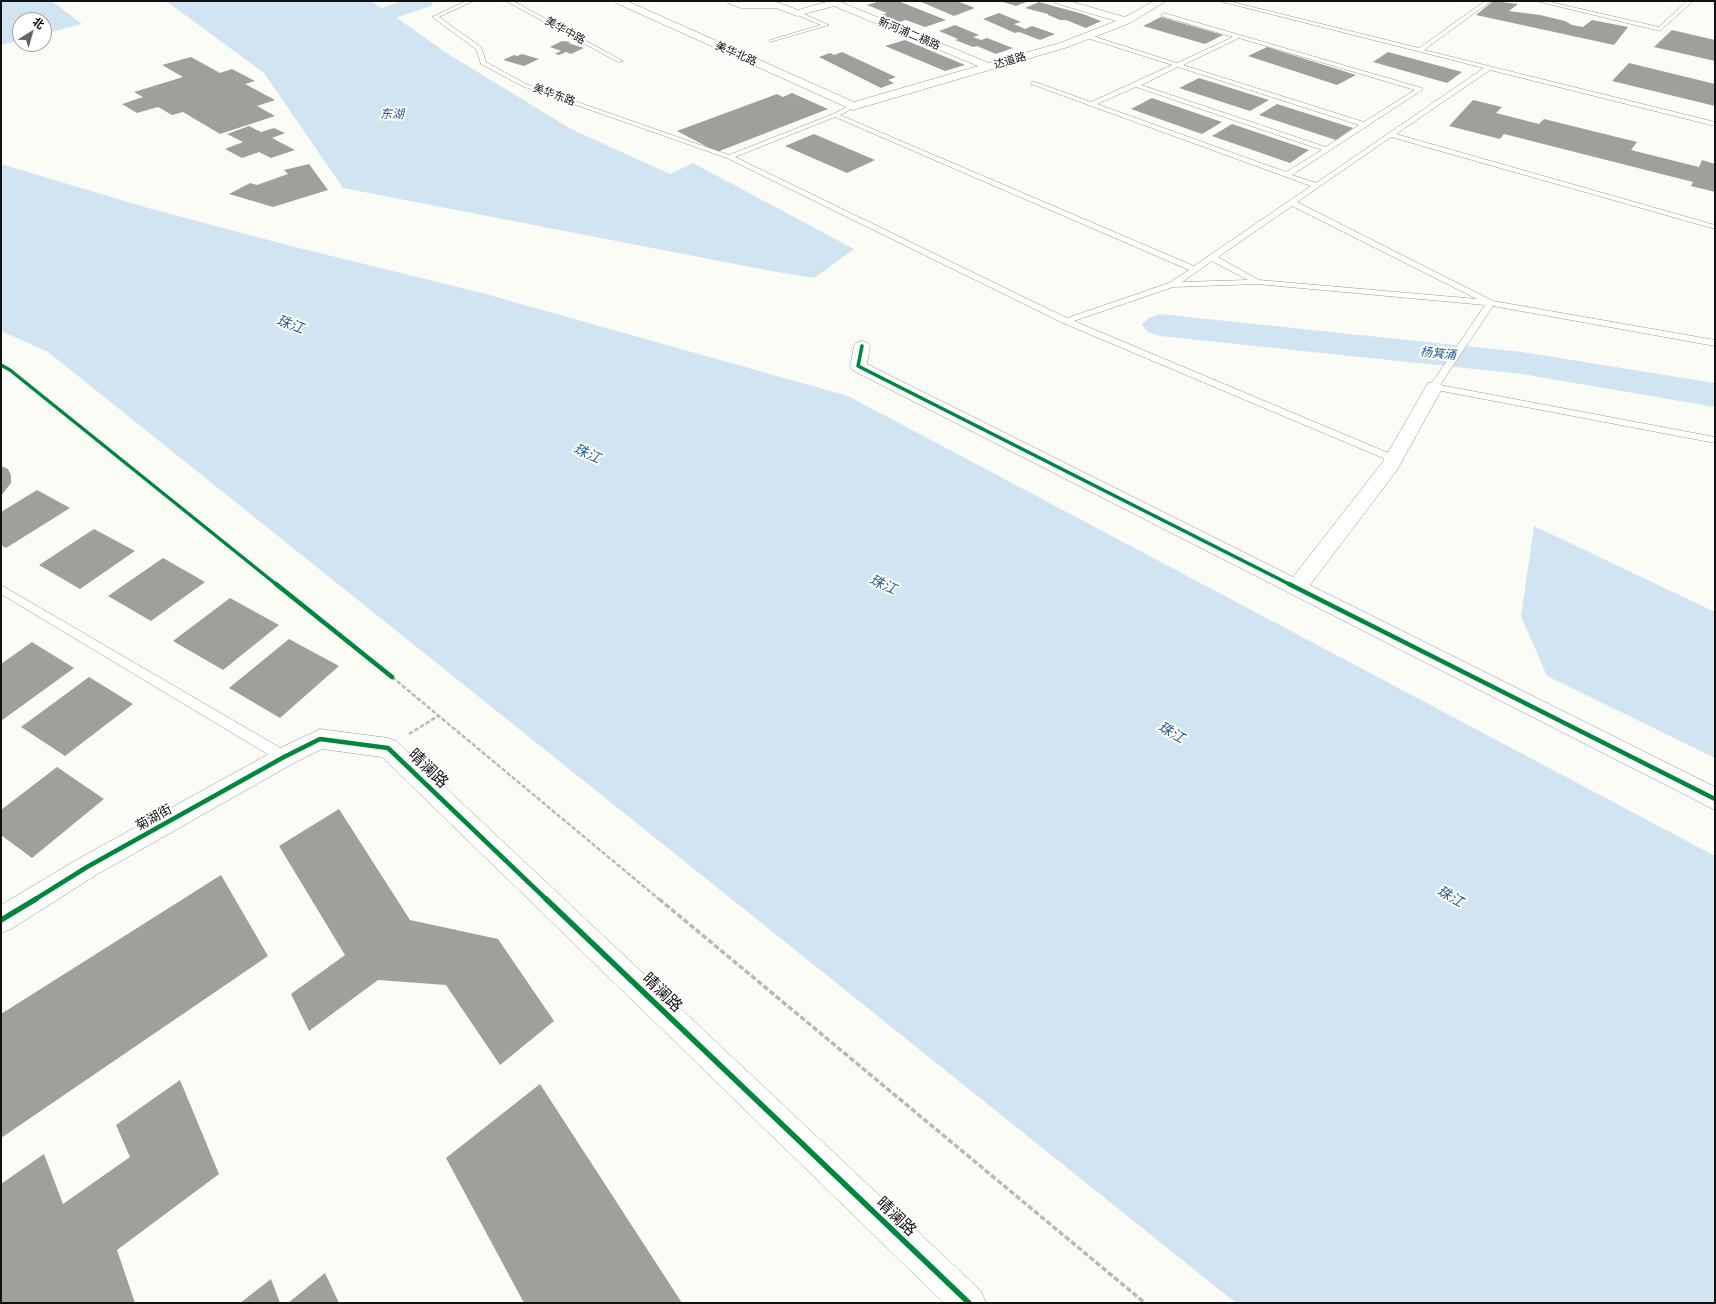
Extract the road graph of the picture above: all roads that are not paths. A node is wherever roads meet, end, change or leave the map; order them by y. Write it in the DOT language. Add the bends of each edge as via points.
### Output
graph roads {
  1 [pos="470,1"];
  2 [pos="509,1"];
  3 [pos="619,1"];
  4 [pos="731,1"];
  5 [pos="1058,1"];
  6 [pos="1161,1"];
  7 [pos="1222,1"];
  8 [pos="1488,1"];
  9 [pos="1539,1"];
  10 [pos="1572,1"];
  11 [pos="1690,1"];
  12 [pos="832,2"];
  13 [pos="1564,7"];
  14 [pos="797,13"];
  15 [pos="1164,15"];
  16 [pos="1126,21"];
  17 [pos="1086,36"];
  18 [pos="1239,36"];
  19 [pos="772,41"];
  20 [pos="1419,51"];
  21 [pos="620,61"];
  22 [pos="1178,65"];
  23 [pos="989,67"];
  24 [pos="1488,68"];
  25 [pos="1033,83"];
  26 [pos="1136,85"];
  27 [pos="1090,104"];
  28 [pos="853,106"];
  29 [pos="835,115"];
  30 [pos="1715,124"];
  31 [pos="1365,125"];
  32 [pos="1390,135"];
  33 [pos="1327,149"];
  34 [pos="729,157"];
  35 [pos="1287,175"];
  36 [pos="1317,186"];
  37 [pos="1293,202"];
  38 [pos="1715,227"];
  39 [pos="1211,257"];
  40 [pos="1194,269"];
  41 [pos="1257,282"];
  42 [pos="1172,285"];
  43 [pos="1491,303"];
  44 [pos="1066,321"];
  45 [pos="1715,343"];
  46 [pos="862,346"];
  47 [pos="1434,387"];
  48 [pos="1715,440"];
  49 [pos="1394,459"];
  50 [pos="1297,587"];
  51 [pos="1,589"];
  52 [pos="388,748"];
  53 [pos="284,757"];
  54 [pos="1715,799"];
  55 [pos="1,920"];
  56 [pos="969,1303"];
  1 -- 34 [label="lane, 美华东路" via="435,18 479,48 483,63 524,85"];
  2 -- 21 [label="lane, 美华中路"];
  3 -- 28 [label="street, 美华北路"];
  4 -- 14 [label="street" via="741,5 777,4"];
  5 -- 16 [label="street"];
  6 -- 16 [label="street, 达道路"];
  7 -- 20 [label="lane"];
  8 -- 20 [label="lane"];
  9 -- 13 [label="lane"];
  10 -- 13 [label="lane"];
  11 -- 13 [label="lane" via="1660,29"];
  12 -- 14 [label="street"];
  12 -- 23 [label="street, 新河浦二横路"];
  14 -- 19 [label="lane" via="826,25"];
  15 -- 18 [label="lane"];
  16 -- 17 [label="street, 达道路"];
  17 -- 22 [label="lane"];
  17 -- 23 [label="street, 达道路"];
  18 -- 22 [label="lane"];
  18 -- 31 [label="lane" via="1420,90"];
  20 -- 24 [label="lane"];
  22 -- 26 [label="lane"];
  22 -- 31 [label="lane"];
  23 -- 28 [label="street, 达道路"];
  24 -- 30 [label="lane"];
  24 -- 32 [label="lane"];
  25 -- 27 [label="lane"];
  26 -- 27 [label="lane"];
  26 -- 33 [label="lane"];
  27 -- 35 [label="lane"];
  28 -- 29 [label="lane"];
  29 -- 34 [label="lane"];
  29 -- 40 [label="lane"];
  31 -- 33 [label="lane"];
  32 -- 36 [label="lane"];
  32 -- 38 [label="lane"];
  33 -- 35 [label="lane"];
  34 -- 44 [label="lane"];
  35 -- 36 [label="lane"];
  36 -- 37 [label="lane"];
  37 -- 39 [label="lane"];
  37 -- 43 [label="lane"];
  39 -- 40 [label="lane"];
  39 -- 41 [label="lane"];
  40 -- 42 [label="lane"];
  41 -- 42 [label="lane"];
  41 -- 43 [label="lane"];
  42 -- 44 [label="lane"];
  43 -- 45 [label="lane"];
  43 -- 47 [label="lane"];
  44 -- 49 [label="lane"];
  46 -- 50 [label="street" via="858,366"];
  47 -- 48 [label="lane"];
  47 -- 49 [label="street"];
  49 -- 50 [label="street"];
  50 -- 54 [label="street"];
  51 -- 53 [label="lane"];
  52 -- 53 [label="street, 菊湖街" via="320,739"];
  52 -- 56 [label="street, 晴澜路"];
  53 -- 55 [label="street, 菊湖街" via="87,867"];
}
